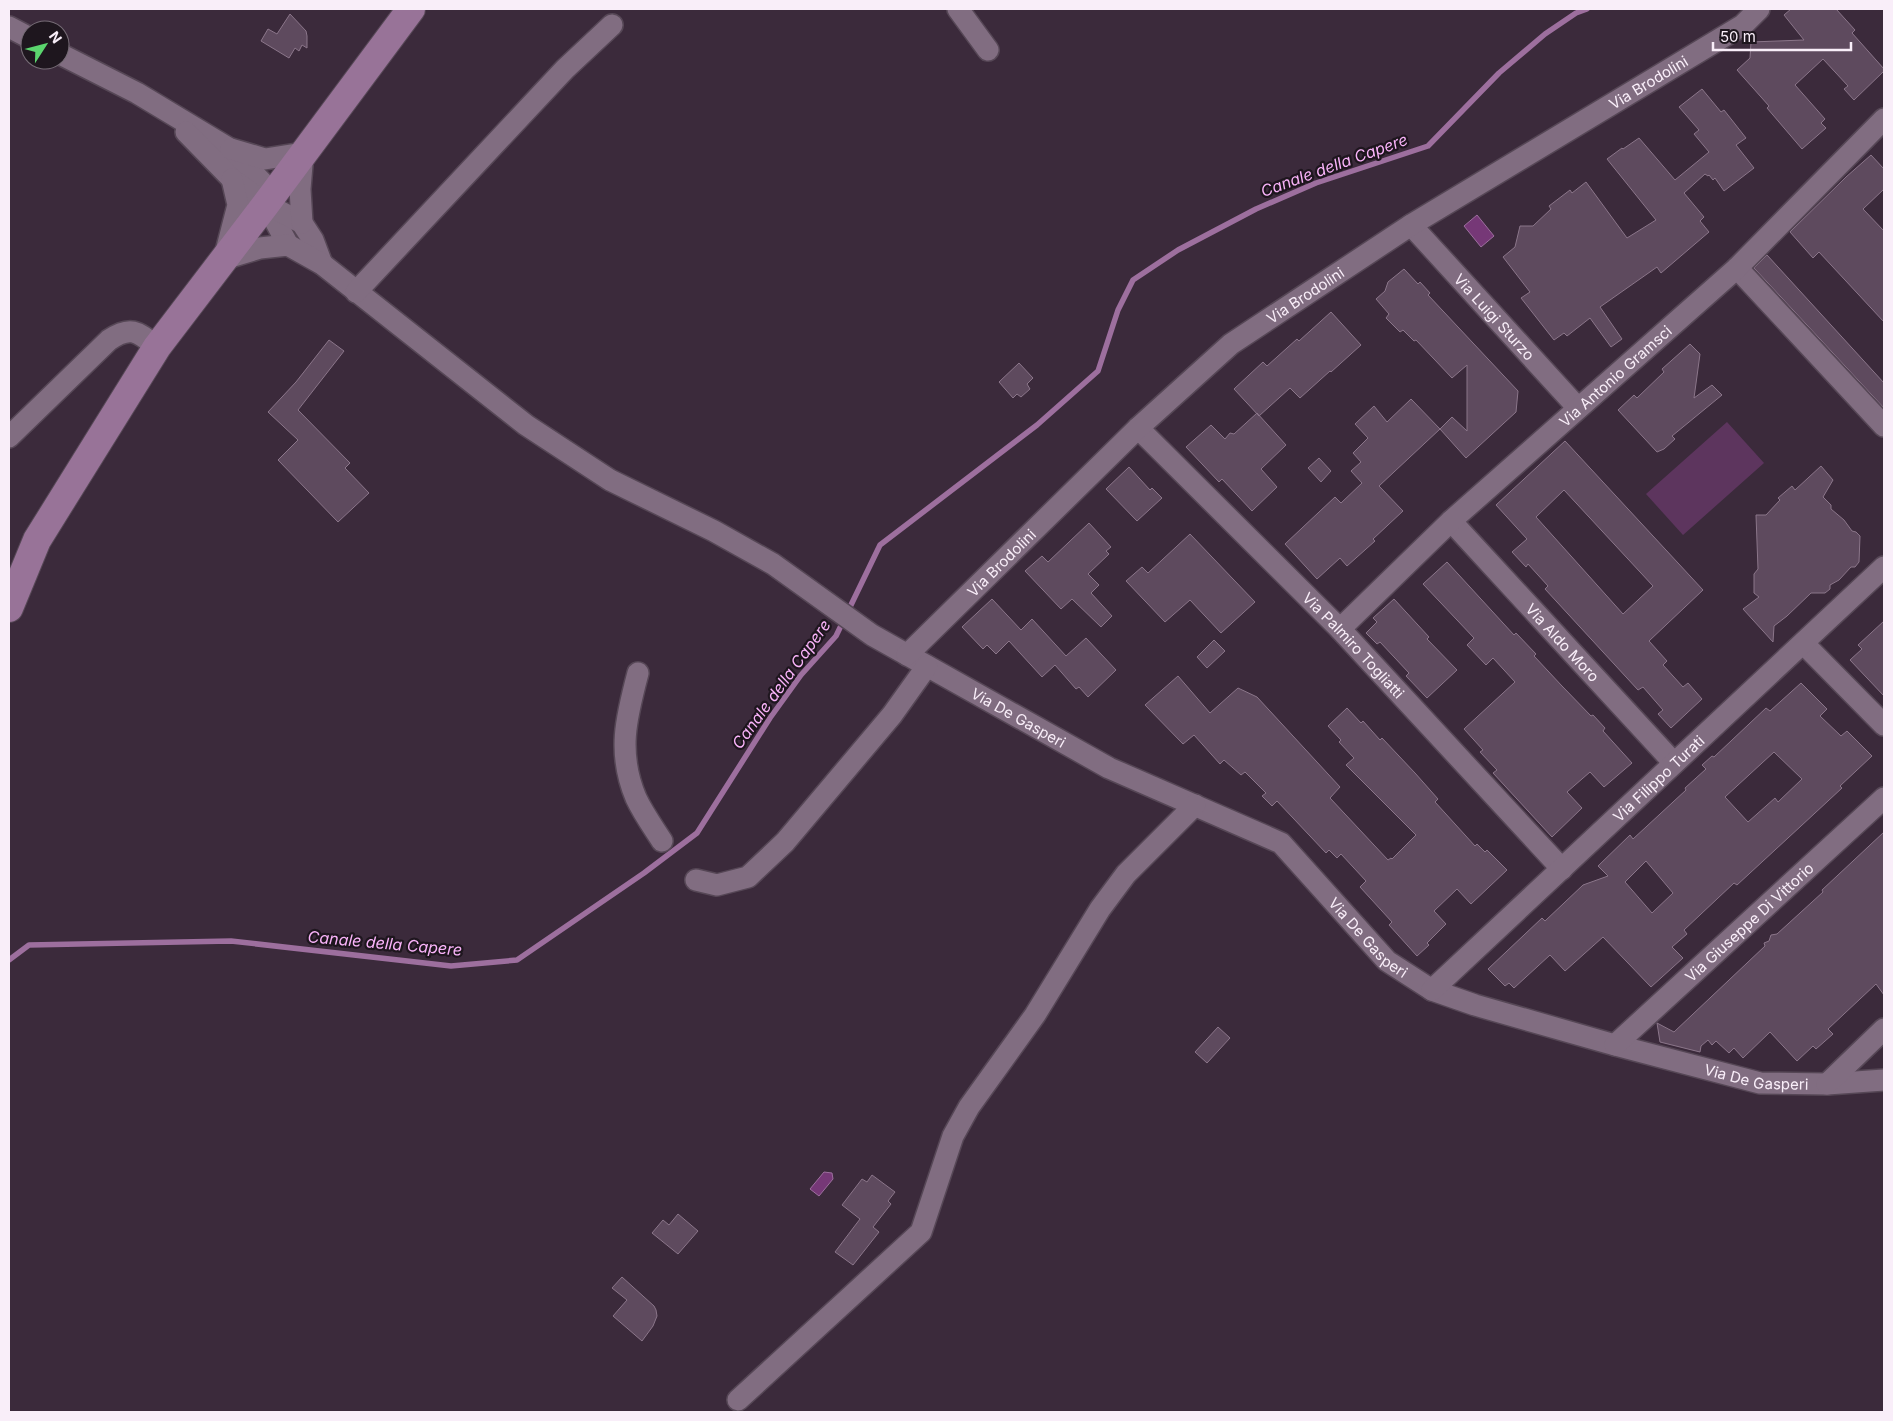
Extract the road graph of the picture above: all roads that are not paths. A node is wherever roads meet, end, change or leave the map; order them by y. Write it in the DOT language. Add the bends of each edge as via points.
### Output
graph roads {
  1 [pos="412,9"];
  2 [pos="958,9"];
  3 [pos="1760,9"];
  4 [pos="612,25"];
  5 [pos="988,50"];
  6 [pos="70,59"];
  7 [pos="159,105"];
  8 [pos="1884,119"];
  9 [pos="230,149"];
  10 [pos="303,153"];
  11 [pos="232,179"];
  12 [pos="266,204"];
  13 [pos="302,223"];
  14 [pos="1411,225"];
  15 [pos="288,245"];
  16 [pos="224,259"];
  17 [pos="322,264"];
  18 [pos="1737,268"];
  19 [pos="356,292"];
  20 [pos="157,347"];
  21 [pos="1578,408"];
  22 [pos="1884,426"];
  23 [pos="1138,428"];
  24 [pos="9,437"];
  25 [pos="1451,521"];
  26 [pos="1884,567"];
  27 [pos="9,608"];
  28 [pos="1340,629"];
  29 [pos="1804,644"];
  30 [pos="907,654"];
  31 [pos="927,666"];
  32 [pos="638,673"];
  33 [pos="1884,725"];
  34 [pos="1674,763"];
  35 [pos="1884,798"];
  36 [pos="1195,805"];
  37 [pos="662,841"];
  38 [pos="1562,869"];
  39 [pos="696,880"];
  40 [pos="1432,990"];
  41 [pos="1884,1029"];
  42 [pos="1615,1045"];
  43 [pos="1884,1080"];
  44 [pos="1827,1084"];
  45 [pos="738,1400"];
  1 -- 10 [label="main road"];
  2 -- 5 [label="street"];
  3 -- 14 [label="street, Via Brodolini" via="1743,24"];
  4 -- 19 [label="street" via="565,69"];
  6 -- 7 [label="street"];
  7 -- 9 [label="street"];
  7 -- 11 [label="street"];
  8 -- 18 [label="street, Via Antonio Gramsci"];
  9 -- 10 [label="street" via="265,159"];
  9 -- 12 [label="street" via="262,182"];
  10 -- 12 [label="main road"];
  10 -- 13 [label="street"];
  11 -- 12 [label="street"];
  11 -- 16 [label="street" via="238,205"];
  12 -- 13 [label="street"];
  12 -- 15 [label="street"];
  12 -- 16 [label="main road"];
  13 -- 17 [label="street"];
  14 -- 21 [label="street, Via Luigi Sturzo"];
  14 -- 23 [label="street, Via Brodolini" via="1231,344"];
  15 -- 16 [label="street" via="260,248"];
  15 -- 17 [label="street, Via De Gasperi"];
  16 -- 20 [label="main road"];
  17 -- 19 [label="street, Via De Gasperi"];
  18 -- 21 [label="street, Via Antonio Gramsci"];
  18 -- 22 [label="street"];
  19 -- 30 [label="street, Via De Gasperi" via="526,425 610,480 773,564 872,635"];
  20 -- 24 [label="street" via="138,332 122,332 109,340"];
  20 -- 27 [label="main road" via="37,540"];
  21 -- 25 [label="street, Via Antonio Gramsci"];
  23 -- 28 [label="street, Via Palmiro Togliatti"];
  23 -- 30 [label="street, Via Brodolini"];
  25 -- 28 [label="street, Via Antonio Gramsci"];
  25 -- 34 [label="street, Via Aldo Moro"];
  26 -- 29 [label="street, Via Filippo Turati"];
  28 -- 38 [label="street, Via Palmiro Togliatti"];
  29 -- 33 [label="street"];
  29 -- 34 [label="street, Via Filippo Turati"];
  30 -- 31 [label="street, Via De Gasperi"];
  31 -- 36 [label="street, Via De Gasperi" via="1109,768"];
  31 -- 39 [label="street" via="892,715 785,842 748,877 717,885"];
  32 -- 37 [label="street" via="626,721 625,755 629,780 637,800"];
  34 -- 38 [label="street, Via Filippo Turati"];
  35 -- 42 [label="street, Via Giuseppe Di Vittorio"];
  36 -- 40 [label="street, Via De Gasperi" via="1281,843 1387,961"];
  36 -- 45 [label="street" via="1126,874 1100,909 1035,1015 969,1108 953,1136 921,1232"];
  38 -- 40 [label="street, Via Filippo Turati"];
  40 -- 42 [label="street, Via De Gasperi"];
  41 -- 44 [label="street"];
  42 -- 44 [label="street, Via De Gasperi" via="1760,1083"];
  43 -- 44 [label="street, Via De Gasperi"];
}
